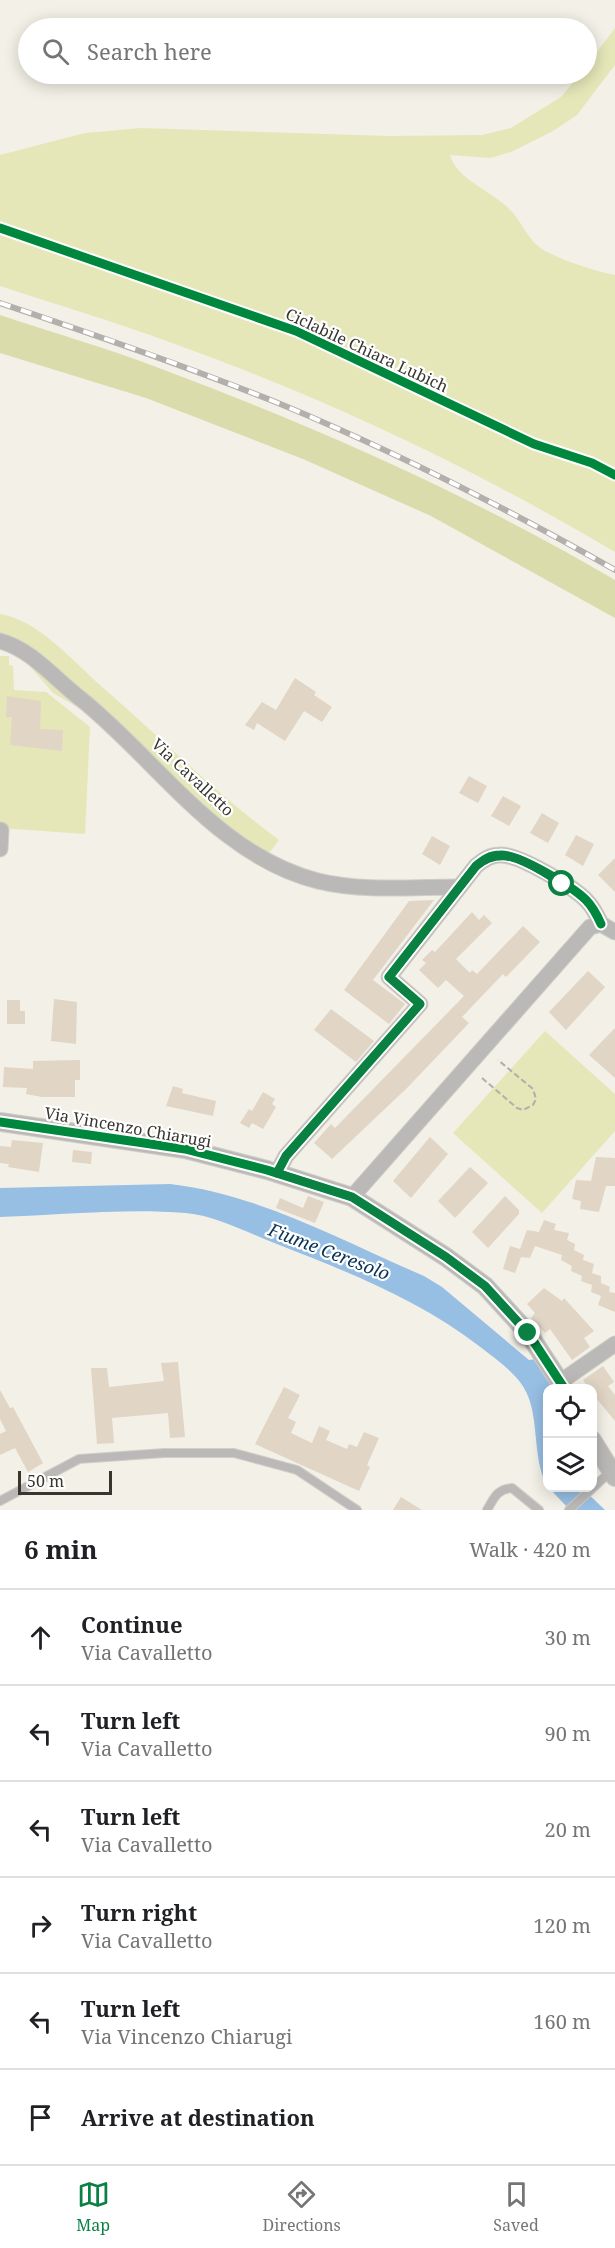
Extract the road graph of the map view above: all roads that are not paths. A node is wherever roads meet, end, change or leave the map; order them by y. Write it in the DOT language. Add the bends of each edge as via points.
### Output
graph roads {
  1 [pos="0,641"];
  2 [pos="1,830"];
  3 [pos="0,849"];
  4 [pos="459,887"];
  5 [pos="601,924"];
  6 [pos="615,932"];
  7 [pos="0,1122"];
  8 [pos="277,1173"];
  9 [pos="352,1197"];
  10 [pos="615,1344"];
  11 [pos="561,1384"];
  12 [pos="563,1384"];
  13 [pos="597,1448"];
  14 [pos="612,1474"];
  15 [pos="0,1501"];
  16 [pos="357,1510"];
  17 [pos="487,1510"];
  18 [pos="539,1510"];
  19 [pos="569,1510"];
  1 -- 4 [label="street, Via Cavalletto" via="24,652 90,706 206,817 242,845 283,869 318,881 354,886"];
  2 -- 3 [label="street"];
  4 -- 5 [label="street" via="485,859 511,856 585,899"];
  4 -- 8 [label="street" via="389,977 420,1004 286,1156"];
  5 -- 6 [label="street"];
  5 -- 9 [label="street" via="590,927"];
  7 -- 8 [label="street, Via Vincenzo Chiarugi" via="185,1149"];
  8 -- 9 [label="street, Via Vincenzo Chiarugi"];
  9 -- 11 [label="street, Via Vincenzo Chiarugi" via="485,1286 528,1333"];
  10 -- 12 [label="street"];
  13 -- 14 [label="street"];
  14 -- 19 [label="lane"];
  15 -- 16 [label="lane" via="79,1459 234,1453 297,1470"];
  17 -- 18 [label="lane" via="497,1493 512,1488"];
}
